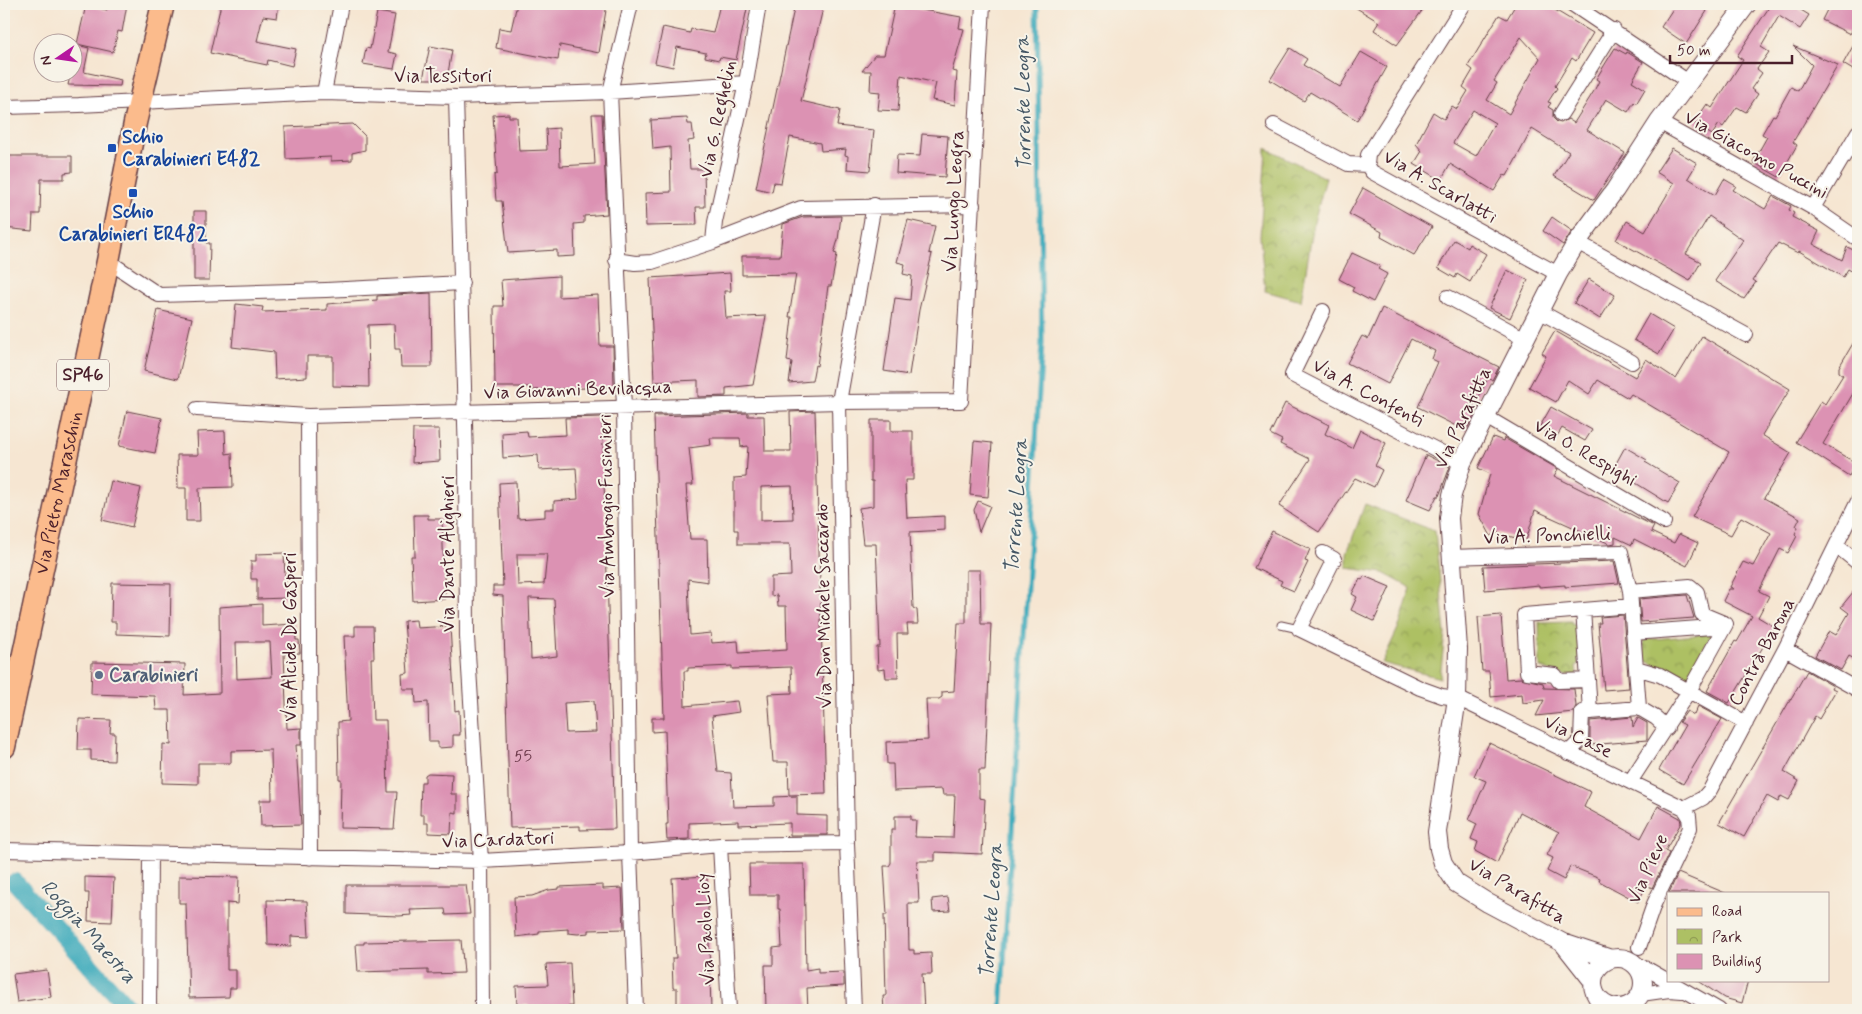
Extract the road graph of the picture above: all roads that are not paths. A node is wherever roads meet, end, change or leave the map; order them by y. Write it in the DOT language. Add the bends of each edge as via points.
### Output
graph roads {
  1 [pos="163,4"];
  2 [pos="341,4"];
  3 [pos="632,4"];
  4 [pos="759,4"];
  5 [pos="983,4"];
  6 [pos="1464,4"];
  7 [pos="1572,4"];
  8 [pos="1747,4"];
  9 [pos="1614,30"];
  10 [pos="746,83"];
  11 [pos="1690,83"];
  12 [pos="610,92"];
  13 [pos="324,93"];
  14 [pos="456,97"];
  15 [pos="140,102"];
  16 [pos="4,106"];
  17 [pos="1561,114"];
  18 [pos="1660,122"];
  19 [pos="1274,125"];
  20 [pos="1858,132"];
  21 [pos="1367,165"];
  22 [pos="874,205"];
  23 [pos="973,205"];
  24 [pos="1813,208"];
  25 [pos="1858,239"];
  26 [pos="713,242"];
  27 [pos="1577,242"];
  28 [pos="616,260"];
  29 [pos="108,261"];
  30 [pos="1558,274"];
  31 [pos="462,283"];
  32 [pos="1448,297"];
  33 [pos="1323,311"];
  34 [pos="1539,311"];
  35 [pos="1746,335"];
  36 [pos="1525,338"];
  37 [pos="1632,362"];
  38 [pos="961,401"];
  39 [pos="839,402"];
  40 [pos="624,407"];
  41 [pos="196,409"];
  42 [pos="465,412"];
  43 [pos="308,416"];
  44 [pos="1486,417"];
  45 [pos="1462,463"];
  46 [pos="1858,501"];
  47 [pos="1664,522"];
  48 [pos="1837,546"];
  49 [pos="1323,553"];
  50 [pos="1450,558"];
  51 [pos="1858,563"];
  52 [pos="1630,591"];
  53 [pos="1631,606"];
  54 [pos="1583,610"];
  55 [pos="1726,624"];
  56 [pos="1281,625"];
  57 [pos="1299,629"];
  58 [pos="1633,634"];
  59 [pos="1785,649"];
  60 [pos="1636,668"];
  61 [pos="1588,680"];
  62 [pos="1858,690"];
  63 [pos="1689,691"];
  64 [pos="1457,698"];
  65 [pos="1639,708"];
  66 [pos="1590,712"];
  67 [pos="1746,723"];
  68 [pos="1666,728"];
  69 [pos="4,746"];
  70 [pos="1568,754"];
  71 [pos="1630,782"];
  72 [pos="1684,808"];
  73 [pos="848,843"];
  74 [pos="720,846"];
  75 [pos="4,850"];
  76 [pos="630,853"];
  77 [pos="150,854"];
  78 [pos="310,858"];
  79 [pos="481,861"];
  80 [pos="1563,943"];
  81 [pos="1636,955"];
  82 [pos="1611,959"];
  83 [pos="1593,981"];
  84 [pos="1667,981"];
  85 [pos="1669,982"];
  86 [pos="1685,992"];
  87 [pos="1641,994"];
  88 [pos="1598,1005"];
  89 [pos="1627,1008"];
  90 [pos="153,1010"];
  91 [pos="482,1010"];
  92 [pos="636,1010"];
  93 [pos="729,1010"];
  94 [pos="854,1010"];
  95 [pos="1719,1010"];
  1 -- 15 [label="main road, Via Pietro Maraschin / SP46"];
  2 -- 13 [label="street"];
  3 -- 12 [label="street, Via Ambrogio Fusinieri"];
  4 -- 10 [label="street, Via G. Reghelin"];
  5 -- 23 [label="street, Via Lungo Leogra"];
  6 -- 21 [label="street" via="1368,155"];
  7 -- 9 [label="street"];
  8 -- 11 [label="street, Via Parafitta"];
  9 -- 11 [label="street"];
  9 -- 17 [label="street"];
  10 -- 12 [label="street, Via Tessitori"];
  10 -- 26 [label="street, Via G. Reghelin"];
  11 -- 18 [label="street, Via Parafitta"];
  12 -- 14 [label="street, Via Tessitori"];
  12 -- 28 [label="street, Via Ambrogio Fusinieri"];
  13 -- 14 [label="street, Via Tessitori"];
  13 -- 15 [label="street, Via Tessitori"];
  14 -- 31 [label="street, Via Dante Alighieri"];
  15 -- 16 [label="street, Via Tessitori"];
  15 -- 29 [label="main road, Via Pietro Maraschin / SP46"];
  18 -- 24 [label="street, Via Giacomo Puccini"];
  18 -- 27 [label="street, Via Parafitta"];
  19 -- 21 [label="street, Via A. Scarlatti" via="1348,164"];
  20 -- 24 [label="street"];
  21 -- 30 [label="street, Via A. Scarlatti" via="1372,172 1420,200"];
  22 -- 23 [label="street"];
  22 -- 26 [label="street" via="801,208"];
  22 -- 39 [label="street, Via Don Michele Saccardo"];
  23 -- 38 [label="street, Via Lungo Leogra"];
  24 -- 25 [label="street, Via Giacomo Puccini"];
  26 -- 28 [label="street" via="652,262"];
  27 -- 30 [label="street, Via Parafitta"];
  27 -- 35 [label="street"];
  28 -- 40 [label="street, Via Ambrogio Fusinieri"];
  29 -- 31 [label="street" via="159,295"];
  29 -- 69 [label="main road, Via Pietro Maraschin / SP46"];
  30 -- 34 [label="street, Via Parafitta"];
  31 -- 42 [label="street, Via Dante Alighieri"];
  32 -- 36 [label="street"];
  33 -- 45 [label="street, Via A. Confenti" via="1292,374"];
  34 -- 36 [label="street, Via Parafitta"];
  34 -- 37 [label="street"];
  36 -- 44 [label="street, Via Parafitta"];
  38 -- 39 [label="street, Via Giovanni Bevilacqua"];
  39 -- 40 [label="street, Via Giovanni Bevilacqua"];
  39 -- 73 [label="street, Via Don Michele Saccardo"];
  40 -- 42 [label="street, Via Giovanni Bevilacqua"];
  40 -- 76 [label="street, Via Ambrogio Fusinieri"];
  41 -- 43 [label="street, Via Giovanni Bevilacqua"];
  42 -- 43 [label="street, Via Giovanni Bevilacqua"];
  42 -- 79 [label="street, Via Dante Alighieri" via="468,637"];
  43 -- 78 [label="street, Via Alcide De Gasperi"];
  44 -- 45 [label="street, Via Parafitta"];
  44 -- 47 [label="street, Via O. Respighi"];
  45 -- 50 [label="street, Via Parafitta" via="1451,503"];
  46 -- 48 [label="street, Contrà Barona"];
  48 -- 51 [label="street"];
  48 -- 59 [label="street, Contrà Barona"];
  49 -- 57 [label="street" via="1334,559"];
  50 -- 52 [label="street, Via A. Ponchielli" via="1621,552"];
  50 -- 64 [label="street, Via Parafitta" via="1458,649"];
  52 -- 53 [label="street, Via A. Ponchielli"];
  52 -- 55 [label="street" via="1690,586 1697,592 1702,614"];
  53 -- 54 [label="street"];
  53 -- 58 [label="street, Via A. Ponchielli"];
  54 -- 61 [label="street"];
  54 -- 61 [label="street" via="1524,614 1527,672 1555,675 1559,681"];
  55 -- 58 [label="street"];
  55 -- 63 [label="street"];
  56 -- 57 [label="lane"];
  57 -- 64 [label="street, Via Case" via="1420,688"];
  58 -- 60 [label="street, Via A. Ponchielli"];
  59 -- 62 [label="street"];
  59 -- 67 [label="street, Contrà Barona"];
  60 -- 63 [label="street" via="1660,675"];
  60 -- 65 [label="street, Via A. Ponchielli"];
  61 -- 66 [label="street"];
  63 -- 67 [label="street"];
  63 -- 68 [label="street"];
  64 -- 70 [label="street, Via Case"];
  64 -- 80 [label="street, Via Parafitta" via="1437,832 1444,863 1464,888"];
  65 -- 66 [label="street"];
  65 -- 68 [label="street"];
  66 -- 70 [label="street" via="1582,712 1581,740"];
  67 -- 72 [label="street, Contrà Barona" via="1710,790 1703,798"];
  68 -- 71 [label="street"];
  70 -- 71 [label="street, Via Case"];
  71 -- 72 [label="street, Via Case"];
  72 -- 81 [label="street, Via Pieve" via="1690,828 1654,904"];
  73 -- 74 [label="street, Via Cardatori"];
  73 -- 94 [label="street, Via Don Michele Saccardo"];
  74 -- 76 [label="street, Via Cardatori"];
  74 -- 93 [label="street, Via Paolo Lioy"];
  75 -- 77 [label="street, Via Cardatori"];
  76 -- 79 [label="street, Via Cardatori"];
  76 -- 92 [label="street, Via Ambrogio Fusinieri"];
  77 -- 78 [label="street, Via Cardatori"];
  77 -- 90 [label="street" via="149,1010"];
  78 -- 79 [label="street, Via Cardatori"];
  79 -- 91 [label="street, Via Dante Alighieri"];
  80 -- 82 [label="street, Via Parafitta"];
  80 -- 83 [label="street, Via Parafitta"];
  81 -- 82 [label="street"];
  81 -- 84 [label="street" via="1649,970"];
  81 -- 87 [label="street" via="1643,977"];
  82 -- 83 [label="street" via="1599,967"];
  83 -- 88 [label="street"];
  85 -- 86 [label="street"];
  86 -- 87 [label="street" via="1669,990"];
  86 -- 95 [label="street"];
  87 -- 89 [label="street"];
  88 -- 89 [label="street"];
}
